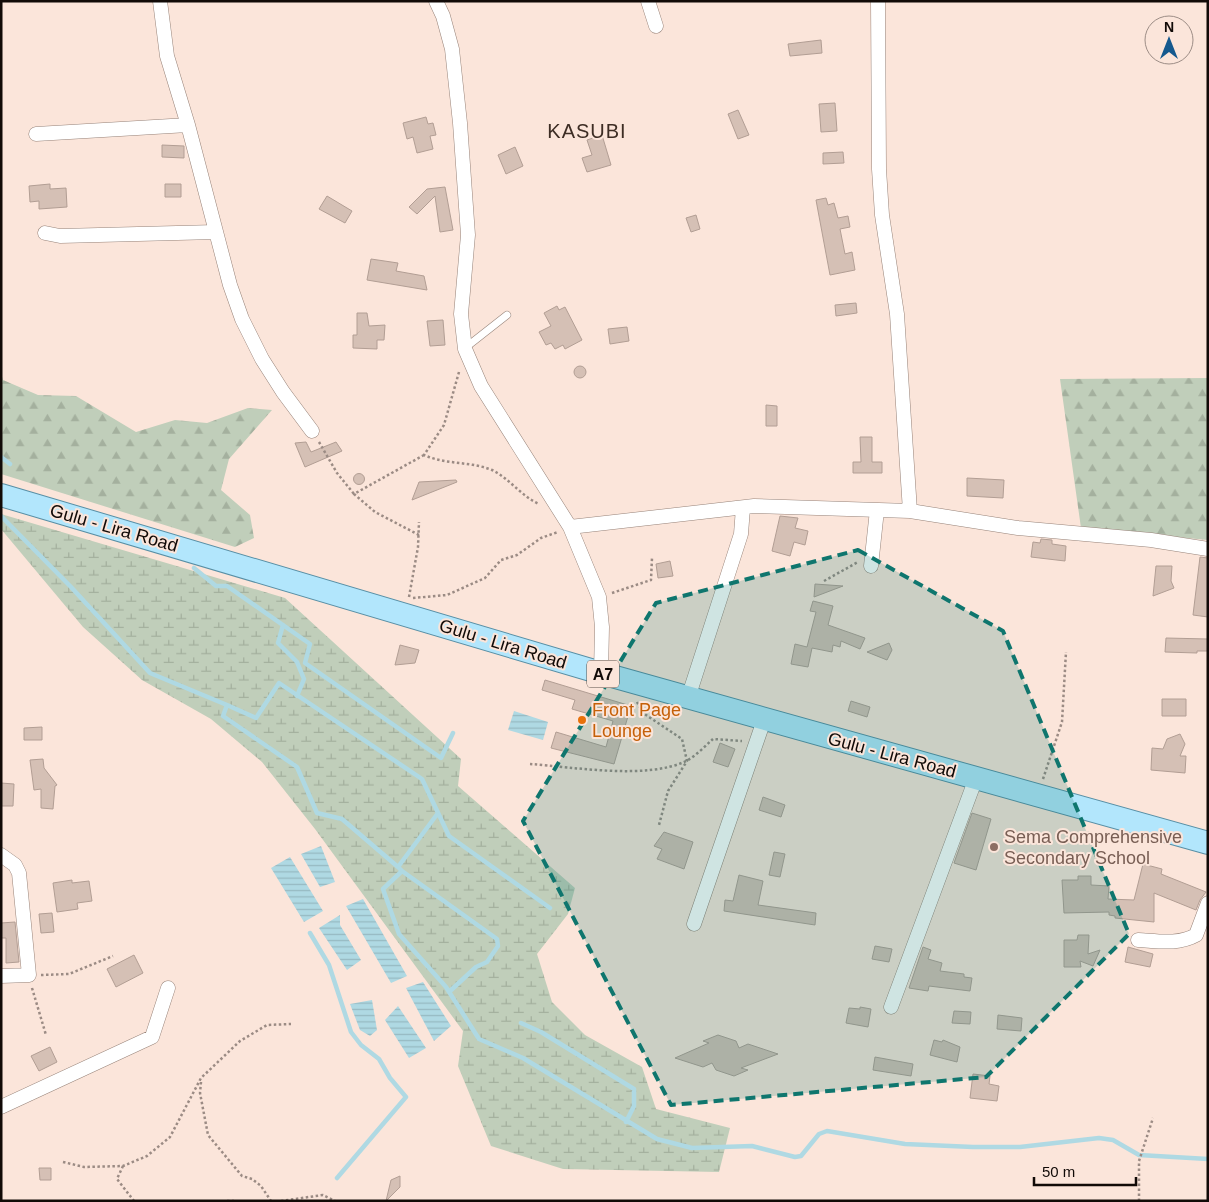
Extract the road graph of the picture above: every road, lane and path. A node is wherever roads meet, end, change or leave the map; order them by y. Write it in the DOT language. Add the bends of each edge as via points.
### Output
graph roads {
  1 [pos="160,1"];
  2 [pos="436,1"];
  3 [pos="648,1"];
  4 [pos="878,1"];
  5 [pos="656,26"];
  6 [pos="188,125"];
  7 [pos="36,134"];
  8 [pos="216,232"];
  9 [pos="45,233"];
  10 [pos="507,315"];
  11 [pos="465,349"];
  12 [pos="312,431"];
  13 [pos="424,455"];
  14 [pos="354,494"];
  15 [pos="1,495"];
  16 [pos="743,508"];
  17 [pos="877,510"];
  18 [pos="910,511"];
  19 [pos="559,512"];
  20 [pos="419,522"];
  21 [pos="570,527"];
  22 [pos="419,535"];
  23 [pos="873,548"];
  24 [pos="1208,548"];
  25 [pos="652,558"];
  26 [pos="871,566"];
  27 [pos="824,581"];
  28 [pos="599,597"];
  29 [pos="1066,652"];
  30 [pos="601,673"];
  31 [pos="625,680"];
  32 [pos="688,698"];
  33 [pos="764,720"];
  34 [pos="757,742"];
  35 [pos="687,761"];
  36 [pos="530,764"];
  37 [pos="976,778"];
  38 [pos="1039,795"];
  39 [pos="658,825"];
  40 [pos="1208,843"];
  41 [pos="1,854"];
  42 [pos="1208,903"];
  43 [pos="694,924"];
  44 [pos="1138,940"];
  45 [pos="113,956"];
  46 [pos="28,975"];
  47 [pos="1,976"];
  48 [pos="168,988"];
  49 [pos="891,1007"];
  50 [pos="291,1024"];
  51 [pos="46,1035"];
  52 [pos="201,1078"];
  53 [pos="1,1107"];
  54 [pos="1154,1118"];
  55 [pos="63,1162"];
  56 [pos="123,1166"];
  57 [pos="134,1201"];
  58 [pos="227,1201"];
  59 [pos="234,1201"];
  60 [pos="272,1201"];
  61 [pos="281,1201"];
  62 [pos="335,1201"];
  63 [pos="1139,1201"];
  1 -- 6 [label="street" via="167,56"];
  2 -- 11 [label="street" via="444,16 452,49 460,123 468,235 460,314"];
  3 -- 5 [label="street"];
  4 -- 18 [label="street" via="879,169 882,215 898,314"];
  6 -- 7 [label="street"];
  6 -- 8 [label="street"];
  8 -- 9 [label="street" via="60,236"];
  8 -- 12 [label="street" via="230,285 246,327 262,359"];
  10 -- 11 [label="lane"];
  11 -- 13 [label="path" via="444,425"];
  11 -- 19 [label="street" via="481,386"];
  12 -- 14 [label="path"];
  13 -- 14 [label="path"];
  13 -- 19 [label="path" via="439,462 492,470 534,503"];
  14 -- 22 [label="path" via="375,512"];
  15 -- 30 [label="main road, Gulu - Lira Road / A7"];
  16 -- 17 [label="street"];
  16 -- 21 [label="street"];
  16 -- 32 [label="street" via="742,534"];
  17 -- 18 [label="street"];
  17 -- 23 [label="street"];
  18 -- 24 [label="street" via="1018,528"];
  19 -- 21 [label="street"];
  20 -- 22 [label="path"];
  21 -- 22 [label="path" via="541,538 517,555 501,560 494,571 477,582 447,595 409,598"];
  21 -- 28 [label="street"];
  23 -- 26 [label="street"];
  23 -- 27 [label="path" via="862,559"];
  25 -- 28 [label="path" via="651,580"];
  28 -- 30 [label="street"];
  29 -- 38 [label="path" via="1062,722"];
  30 -- 31 [label="main road, Gulu - Lira Road / A7"];
  31 -- 32 [label="main road, Gulu - Lira Road / A7"];
  31 -- 35 [label="path" via="643,713 682,739"];
  32 -- 33 [label="main road, Gulu - Lira Road / A7"];
  33 -- 34 [label="street"];
  33 -- 37 [label="main road, Gulu - Lira Road / A7"];
  34 -- 35 [label="path" via="713,739"];
  34 -- 43 [label="street"];
  35 -- 36 [label="path" via="660,769 617,771"];
  35 -- 39 [label="path" via="668,791"];
  37 -- 38 [label="main road, Gulu - Lira Road / A7"];
  37 -- 49 [label="street"];
  38 -- 40 [label="main road, Gulu - Lira Road / A7"];
  41 -- 46 [label="street" via="20,873"];
  42 -- 44 [label="street" via="1196,935 1188,940"];
  45 -- 46 [label="path" via="69,974"];
  46 -- 47 [label="street"];
  46 -- 51 [label="path"];
  48 -- 53 [label="street" via="152,1036"];
  50 -- 52 [label="path" via="267,1025 240,1041"];
  52 -- 56 [label="path" via="170,1137 147,1156"];
  52 -- 60 [label="path" via="200,1093 208,1135 242,1176 261,1186"];
  54 -- 63 [label="path" via="1139,1161"];
  55 -- 56 [label="path" via="84,1167"];
  56 -- 57 [label="path" via="117,1178"];
  58 -- 59 [label="path"];
  61 -- 62 [label="path" via="323,1196"];
}
